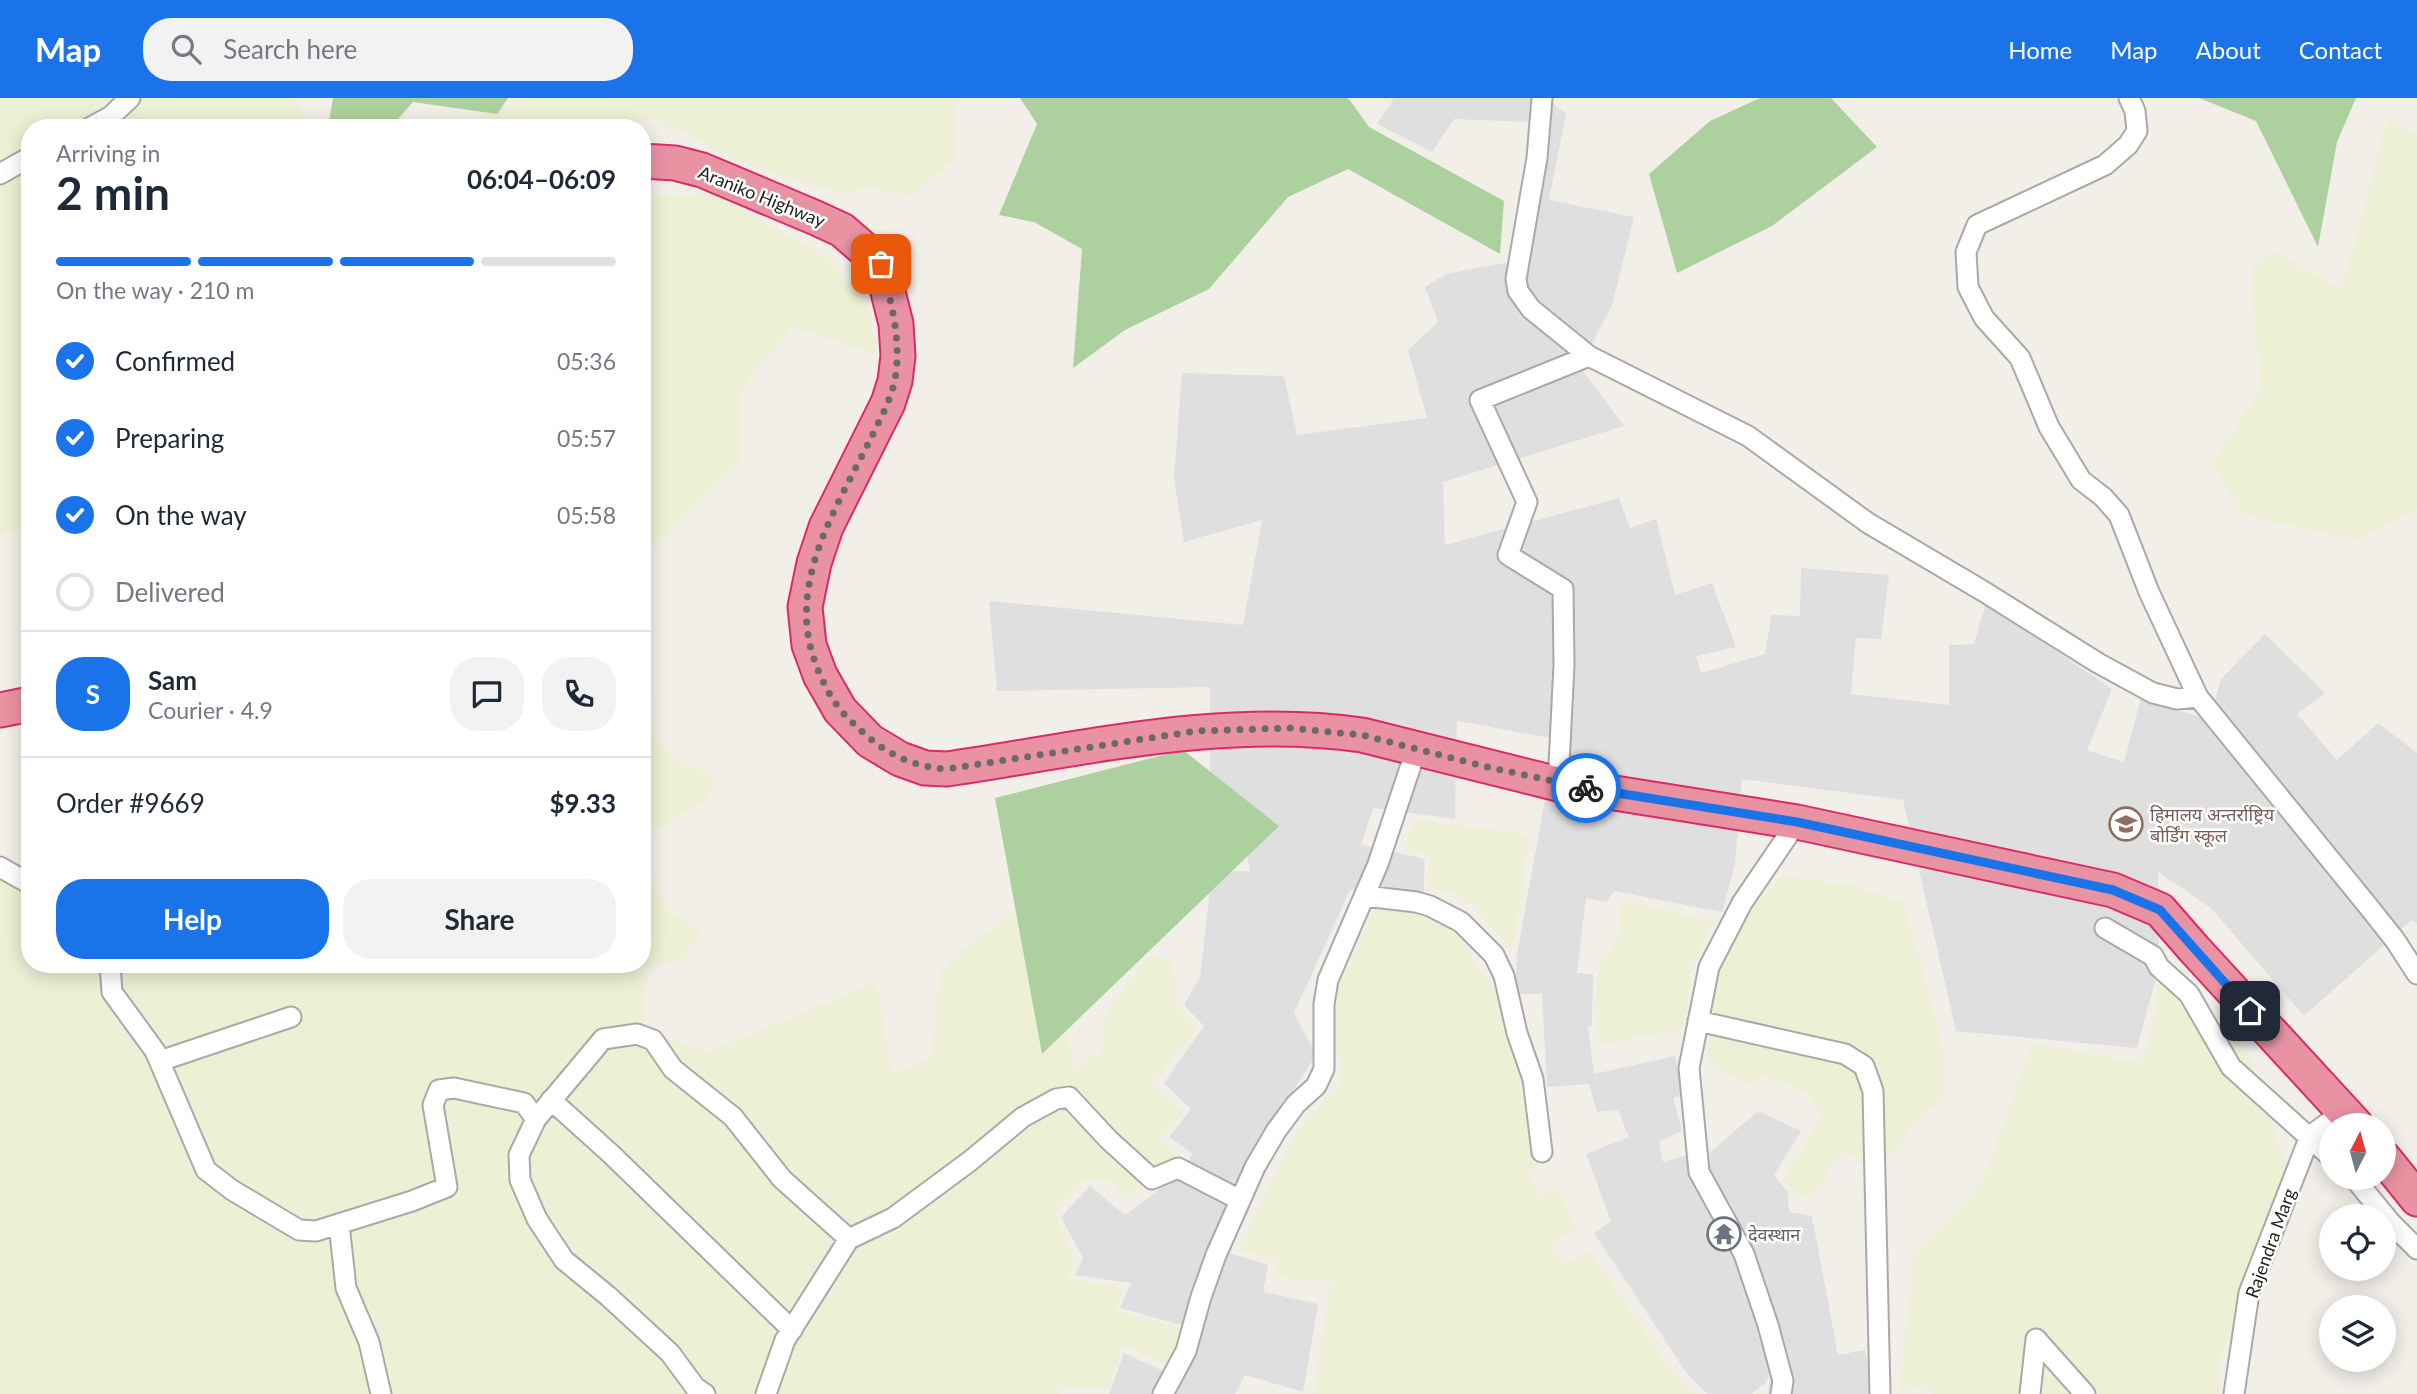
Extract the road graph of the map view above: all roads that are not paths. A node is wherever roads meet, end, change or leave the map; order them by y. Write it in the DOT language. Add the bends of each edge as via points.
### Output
graph roads {
  1 [pos="130,98"];
  2 [pos="1542,98"];
  3 [pos="2129,98"];
  4 [pos="106,119"];
  5 [pos="21,162"];
  6 [pos="651,162"];
  7 [pos="0,174"];
  8 [pos="1589,356"];
  9 [pos="2198,697"];
  10 [pos="21,706"];
  11 [pos="0,710"];
  12 [pos="1416,750"];
  13 [pos="1558,784"];
  14 [pos="1797,822"];
  15 [pos="0,867"];
  16 [pos="21,879"];
  17 [pos="1365,896"];
  18 [pos="2105,928"];
  19 [pos="111,973"];
  20 [pos="2417,974"];
  21 [pos="291,1017"];
  22 [pos="1698,1021"];
  23 [pos="160,1061"];
  24 [pos="551,1100"];
  25 [pos="2345,1113"];
  26 [pos="536,1119"];
  27 [pos="2319,1132"];
  28 [pos="2310,1136"];
  29 [pos="2319,1145"];
  30 [pos="1542,1152"];
  31 [pos="2396,1173"];
  32 [pos="2364,1190"];
  33 [pos="2417,1199"];
  34 [pos="1240,1200"];
  35 [pos="339,1224"];
  36 [pos="849,1239"];
  37 [pos="2417,1250"];
  38 [pos="792,1330"];
  39 [pos="381,1394"];
  40 [pos="705,1394"];
  41 [pos="766,1394"];
  42 [pos="1163,1394"];
  43 [pos="1781,1394"];
  44 [pos="1880,1394"];
  45 [pos="2030,1394"];
  46 [pos="2085,1394"];
  47 [pos="2234,1394"];
  1 -- 4 [label="street"];
  2 -- 8 [label="street" via="1518,291 1531,309"];
  3 -- 9 [label="street" via="2137,131 2128,145 2105,164 1977,225 1966,252 1968,287 1984,318 2020,358 2049,427 2081,480 2119,515"];
  5 -- 7 [label="street"];
  6 -- 12 [label="highway, Araniko Highway" via="702,170 816,218 842,230 881,264 896,324 895,381 826,527 805,607 809,645 820,675 840,710 870,740 900,759 925,768 947,769 1196,731 1329,730"];
  8 -- 9 [label="street" via="1748,436 1868,523 2098,663 2153,693 2177,699"];
  8 -- 13 [label="street" via="1480,400 1527,502 1508,555 1563,589"];
  9 -- 20 [label="street" via="2395,940"];
  10 -- 11 [label="highway"];
  12 -- 13 [label="highway, Araniko Highway"];
  12 -- 17 [label="street"];
  13 -- 14 [label="highway, Araniko Highway"];
  14 -- 22 [label="street" via="1742,903 1709,967"];
  14 -- 25 [label="highway, Araniko Highway" via="2113,890 2160,910"];
  15 -- 16 [label="street"];
  17 -- 30 [label="street" via="1430,906 1461,922 1494,955 1533,1079"];
  17 -- 34 [label="street" via="1328,980 1324,1069 1317,1086 1276,1131"];
  18 -- 28 [label="street" via="2153,956 2189,994 2231,1067"];
  19 -- 23 [label="street" via="112,992"];
  21 -- 23 [label="street"];
  22 -- 43 [label="street" via="1689,1069 1699,1172 1744,1254 1783,1381"];
  22 -- 44 [label="street" via="1845,1054 1864,1066 1873,1091"];
  23 -- 35 [label="street" via="206,1170 299,1230 316,1231"];
  24 -- 26 [label="street"];
  24 -- 36 [label="street" via="603,1039 637,1034 653,1040 673,1069 733,1117 782,1179"];
  24 -- 38 [label="street"];
  26 -- 35 [label="street" via="524,1103 454,1088 439,1090 433,1105 447,1187"];
  26 -- 40 [label="street" via="519,1155 520,1180 537,1219 564,1260 670,1353"];
  27 -- 28 [label="street"];
  28 -- 29 [label="street"];
  28 -- 47 [label="street, Rajendra Marg" via="2249,1293"];
  31 -- 33 [label="highway"];
  32 -- 37 [label="street"];
  34 -- 36 [label="street" via="1178,1168 1152,1178 1069,1097 1023,1117 893,1218"];
  34 -- 42 [label="street" via="1216,1255 1186,1351"];
  35 -- 39 [label="street" via="346,1289 369,1342"];
  36 -- 38 [label="street"];
  38 -- 41 [label="street"];
  45 -- 46 [label="street" via="2036,1339"];
}
